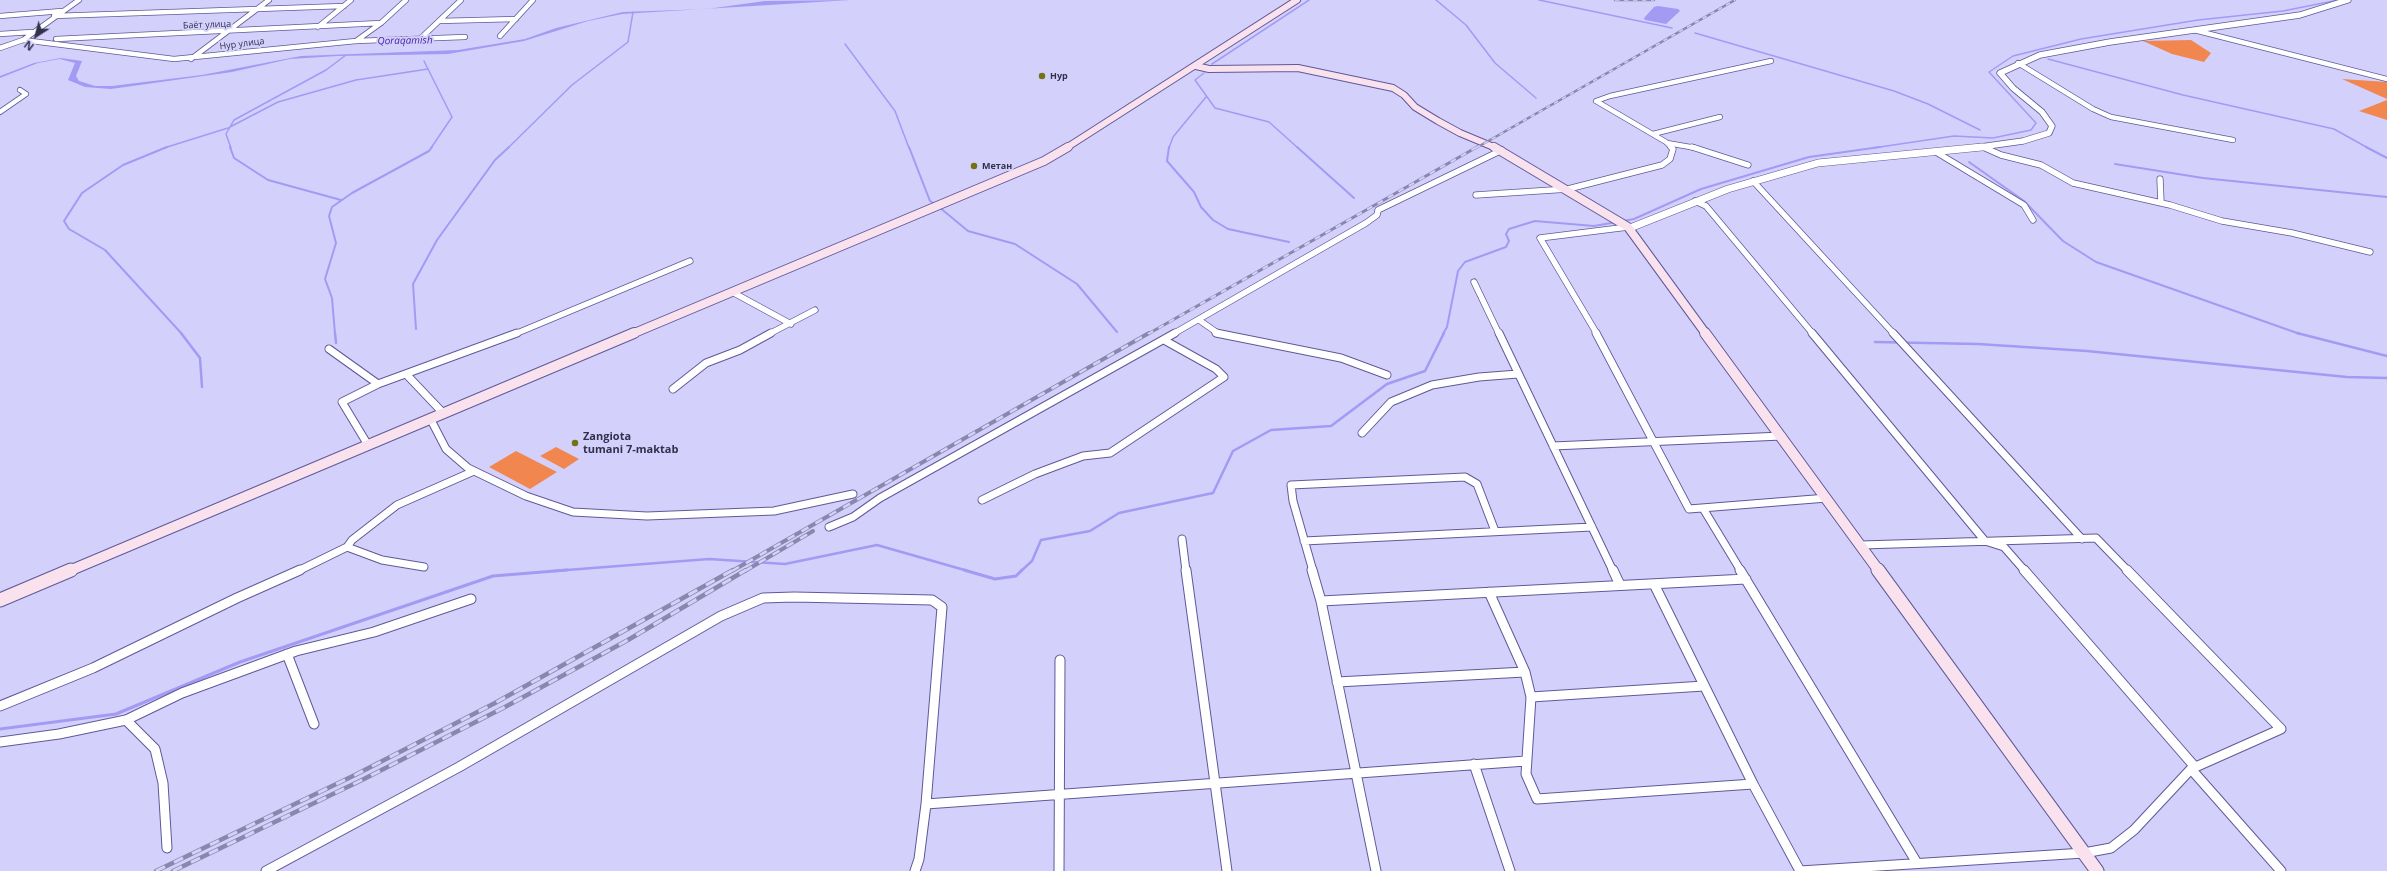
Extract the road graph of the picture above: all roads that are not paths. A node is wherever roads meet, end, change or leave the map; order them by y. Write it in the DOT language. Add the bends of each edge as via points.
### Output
graph roads {
  1 [pos="79,0"];
  2 [pos="269,0"];
  3 [pos="351,0"];
  4 [pos="406,0"];
  5 [pos="461,0"];
  6 [pos="533,0"];
  7 [pos="1296,0"];
  8 [pos="2348,0"];
  9 [pos="344,6"];
  10 [pos="256,9"];
  11 [pos="62,10"];
  12 [pos="0,16"];
  13 [pos="54,16"];
  14 [pos="516,19"];
  15 [pos="439,21"];
  16 [pos="381,23"];
  17 [pos="318,27"];
  18 [pos="2194,30"];
  19 [pos="32,32"];
  20 [pos="226,32"];
  21 [pos="0,34"];
  22 [pos="500,36"];
  23 [pos="465,37"];
  24 [pos="420,39"];
  25 [pos="23,40"];
  26 [pos="34,40"];
  27 [pos="356,41"];
  28 [pos="0,48"];
  29 [pos="191,59"];
  30 [pos="1771,61"];
  31 [pos="2018,63"];
  32 [pos="1196,66"];
  33 [pos="1209,69"];
  34 [pos="1188,71"];
  35 [pos="2387,78"];
  36 [pos="20,90"];
  37 [pos="0,112"];
  38 [pos="1720,117"];
  39 [pos="1653,134"];
  40 [pos="2234,140"];
  41 [pos="1667,143"];
  42 [pos="1982,146"];
  43 [pos="1502,150"];
  44 [pos="1936,152"];
  45 [pos="1748,165"];
  46 [pos="2160,179"];
  47 [pos="1752,181"];
  48 [pos="1568,189"];
  49 [pos="1476,195"];
  50 [pos="1695,201"];
  51 [pos="2160,203"];
  52 [pos="2033,220"];
  53 [pos="1629,228"];
  54 [pos="2370,252"];
  55 [pos="690,261"];
  56 [pos="1474,282"];
  57 [pos="734,293"];
  58 [pos="815,310"];
  59 [pos="1200,320"];
  60 [pos="791,324"];
  61 [pos="1164,340"];
  62 [pos="329,349"];
  63 [pos="406,374"];
  64 [pos="1518,374"];
  65 [pos="1387,375"];
  66 [pos="378,384"];
  67 [pos="673,389"];
  68 [pos="444,414"];
  69 [pos="431,420"];
  70 [pos="1362,433"];
  71 [pos="1782,436"];
  72 [pos="1653,442"];
  73 [pos="368,445"];
  74 [pos="1553,446"];
  75 [pos="474,471"];
  76 [pos="854,494"];
  77 [pos="1827,498"];
  78 [pos="982,500"];
  79 [pos="1704,510"];
  80 [pos="829,527"];
  81 [pos="1592,527"];
  82 [pos="1495,531"];
  83 [pos="1182,539"];
  84 [pos="2082,539"];
  85 [pos="1304,541"];
  86 [pos="1985,541"];
  87 [pos="1861,545"];
  88 [pos="347,547"];
  89 [pos="424,566"];
  90 [pos="1746,579"];
  91 [pos="1654,584"];
  92 [pos="1620,585"];
  93 [pos="1489,592"];
  94 [pos="471,599"];
  95 [pos="0,600"];
  96 [pos="1321,601"];
  97 [pos="287,654"];
  98 [pos="1060,660"];
  99 [pos="1525,672"];
  100 [pos="1337,682"];
  101 [pos="1704,686"];
  102 [pos="1531,697"];
  103 [pos="0,706"];
  104 [pos="126,720"];
  105 [pos="314,724"];
  106 [pos="0,742"];
  107 [pos="1526,762"];
  108 [pos="1474,764"];
  109 [pos="2193,768"];
  110 [pos="1356,774"];
  111 [pos="1215,782"];
  112 [pos="1753,784"];
  113 [pos="1059,794"];
  114 [pos="926,804"];
  115 [pos="167,848"];
  116 [pos="2084,853"];
  117 [pos="1917,863"];
  118 [pos="266,871"];
  119 [pos="915,871"];
  120 [pos="1059,871"];
  121 [pos="1227,871"];
  122 [pos="1376,871"];
  123 [pos="1510,871"];
  124 [pos="1800,871"];
  125 [pos="2097,871"];
  126 [pos="2281,871"];
  1 -- 11 [label="street"];
  2 -- 10 [label="street"];
  3 -- 9 [label="street"];
  4 -- 16 [label="street"];
  5 -- 15 [label="street"];
  6 -- 14 [label="street"];
  7 -- 32 [label="main road"];
  8 -- 18 [label="street" via="2324,10 2300,15"];
  9 -- 10 [label="street"];
  9 -- 17 [label="street"];
  10 -- 13 [label="street"];
  10 -- 20 [label="street"];
  11 -- 12 [label="street"];
  11 -- 13 [label="street"];
  13 -- 19 [label="street"];
  14 -- 15 [label="street"];
  14 -- 22 [label="street"];
  15 -- 24 [label="street"];
  16 -- 17 [label="street, Баёт улица"];
  16 -- 27 [label="street"];
  17 -- 20 [label="street, Баёт улица"];
  18 -- 31 [label="street" via="2064,49"];
  18 -- 35 [label="street"];
  19 -- 21 [label="street"];
  19 -- 25 [label="street"];
  20 -- 26 [label="street, Баёт улица"];
  20 -- 29 [label="street"];
  23 -- 24 [label="street, Нур улица"];
  24 -- 27 [label="street, Нур улица"];
  25 -- 26 [label="street, Нур улица"];
  25 -- 28 [label="street"];
  26 -- 29 [label="street, Нур улица" via="156,57"];
  27 -- 29 [label="street, Нур улица" via="263,49"];
  30 -- 39 [label="street" via="1596,101"];
  31 -- 40 [label="street" via="2093,109 2111,117"];
  31 -- 42 [label="street" via="2000,73 2013,88 2042,112 2052,126 2049,133 2023,141"];
  32 -- 33 [label="main road"];
  32 -- 34 [label="main road"];
  33 -- 34 [label="main road"];
  33 -- 43 [label="main road" via="1298,68 1386,86 1400,91 1415,107 1448,127"];
  34 -- 57 [label="main road" via="1056,155"];
  36 -- 37 [label="street" via="26,94"];
  38 -- 39 [label="street"];
  39 -- 41 [label="street"];
  41 -- 45 [label="street" via="1700,149"];
  41 -- 48 [label="street" via="1673,149 1670,159 1662,165"];
  42 -- 44 [label="street"];
  42 -- 51 [label="street" via="2001,155 2041,165 2073,183"];
  43 -- 48 [label="main road"];
  43 -- 59 [label="street" via="1378,210 1377,215 1366,223"];
  44 -- 47 [label="street" via="1818,163"];
  44 -- 52 [label="street" via="2024,205"];
  46 -- 51 [label="street"];
  47 -- 50 [label="street"];
  47 -- 84 [label="street"];
  48 -- 49 [label="street"];
  48 -- 53 [label="main road"];
  50 -- 53 [label="street"];
  50 -- 86 [label="street" via="1706,206"];
  51 -- 54 [label="street" via="2222,220"];
  53 -- 71 [label="main road"];
  53 -- 72 [label="street" via="1540,238 1611,358"];
  55 -- 63 [label="street" via="546,323"];
  56 -- 64 [label="street"];
  57 -- 60 [label="street"];
  57 -- 68 [label="main road"];
  58 -- 60 [label="street"];
  59 -- 61 [label="street"];
  59 -- 65 [label="street" via="1214,333 1340,358"];
  60 -- 67 [label="street" via="740,350 706,363"];
  61 -- 78 [label="street" via="1216,369 1224,377 1110,453 1083,456 1035,474"];
  61 -- 80 [label="street" via="887,494 853,517"];
  62 -- 66 [label="street"];
  63 -- 66 [label="street"];
  63 -- 68 [label="street"];
  64 -- 70 [label="street" via="1432,385 1391,402"];
  64 -- 74 [label="street"];
  66 -- 73 [label="street" via="342,402"];
  68 -- 69 [label="main road"];
  69 -- 73 [label="main road"];
  69 -- 75 [label="street" via="446,450"];
  71 -- 72 [label="street"];
  71 -- 77 [label="main road"];
  72 -- 74 [label="street"];
  72 -- 79 [label="street" via="1689,509"];
  73 -- 95 [label="main road"];
  74 -- 81 [label="street"];
  75 -- 76 [label="street" via="526,496 573,512 648,516 774,511"];
  75 -- 88 [label="street" via="397,505 352,540"];
  77 -- 79 [label="street"];
  77 -- 87 [label="main road"];
  79 -- 90 [label="street"];
  81 -- 82 [label="street"];
  81 -- 92 [label="street"];
  82 -- 85 [label="street"];
  82 -- 85 [label="street" via="1477,484 1465,477 1291,485"];
  83 -- 111 [label="street"];
  84 -- 86 [label="street"];
  84 -- 109 [label="street" via="2096,538 2282,729"];
  85 -- 96 [label="street"];
  86 -- 87 [label="street"];
  86 -- 109 [label="street" via="2004,547"];
  87 -- 116 [label="main road"];
  88 -- 89 [label="street" via="382,560"];
  88 -- 103 [label="street" via="93,668"];
  90 -- 91 [label="street"];
  90 -- 117 [label="street"];
  91 -- 92 [label="street"];
  91 -- 101 [label="street"];
  92 -- 93 [label="street"];
  93 -- 96 [label="street"];
  93 -- 99 [label="street"];
  94 -- 97 [label="street" via="374,632"];
  96 -- 100 [label="street"];
  97 -- 104 [label="street" via="182,693"];
  97 -- 105 [label="street"];
  98 -- 113 [label="street"];
  99 -- 100 [label="street"];
  99 -- 102 [label="street"];
  100 -- 110 [label="street"];
  101 -- 102 [label="street"];
  101 -- 112 [label="street"];
  102 -- 107 [label="street"];
  104 -- 106 [label="street" via="59,734"];
  104 -- 115 [label="street" via="155,749 163,783"];
  107 -- 108 [label="street"];
  107 -- 112 [label="street" via="1526,774 1537,799"];
  108 -- 110 [label="street"];
  108 -- 123 [label="street"];
  109 -- 116 [label="street" via="2134,830 2111,848"];
  109 -- 126 [label="street"];
  110 -- 111 [label="street"];
  110 -- 122 [label="street"];
  111 -- 113 [label="street"];
  111 -- 121 [label="street"];
  112 -- 124 [label="street"];
  113 -- 114 [label="street"];
  113 -- 120 [label="street"];
  114 -- 118 [label="street" via="942,607 932,600 763,598 715,620 459,767"];
  114 -- 119 [label="street" via="919,859"];
  116 -- 117 [label="street"];
  116 -- 125 [label="main road"];
  117 -- 124 [label="street"];
}
